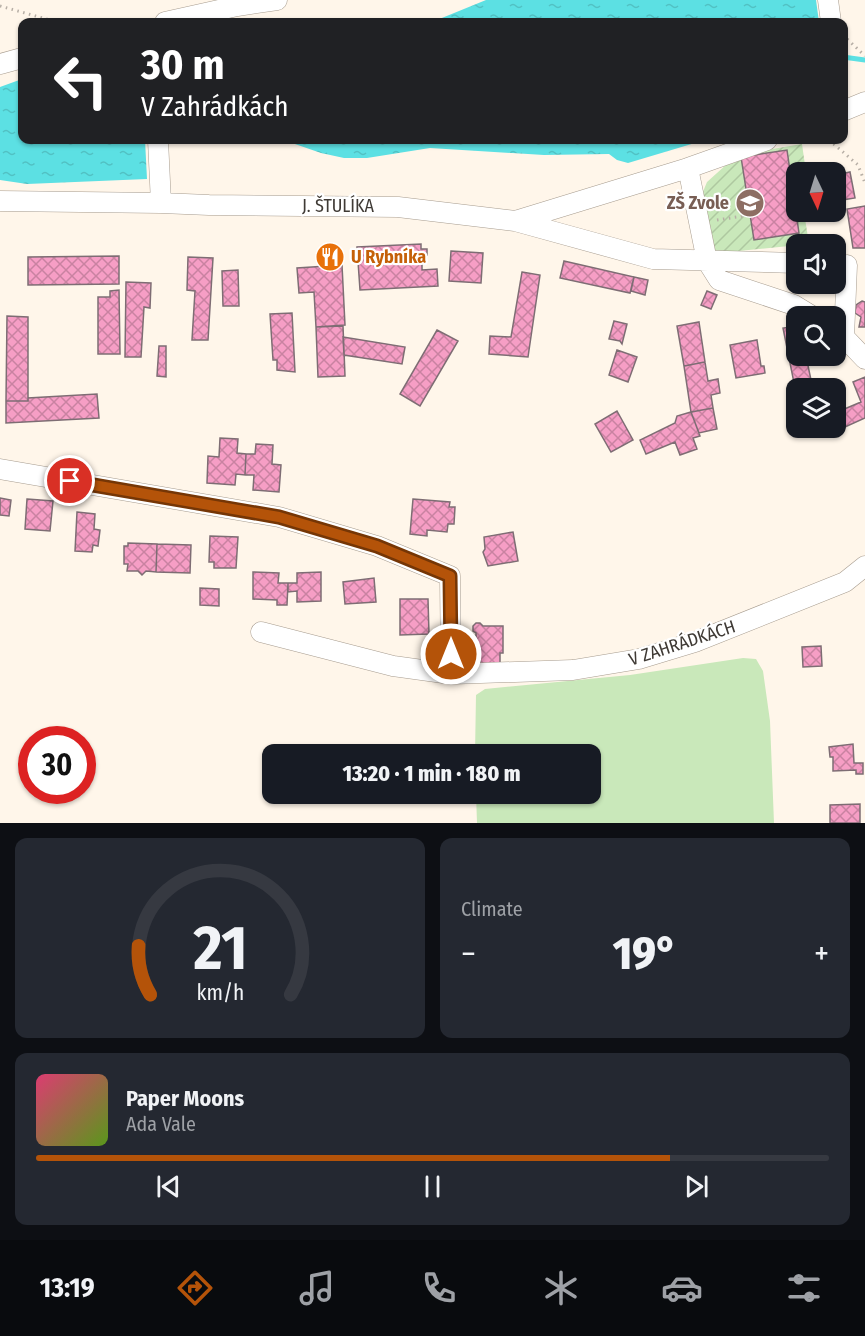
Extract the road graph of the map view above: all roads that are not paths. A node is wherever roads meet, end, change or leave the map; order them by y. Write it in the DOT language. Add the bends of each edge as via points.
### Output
graph roads {
  1 [pos="277,0"];
  2 [pos="828,0"];
  3 [pos="183,18"];
  4 [pos="830,18"];
  5 [pos="18,59"];
  6 [pos="0,64"];
  7 [pos="865,102"];
  8 [pos="848,109"];
  9 [pos="159,144"];
  10 [pos="756,144"];
  11 [pos="688,168"];
  12 [pos="0,201"];
  13 [pos="161,203"];
  14 [pos="515,221"];
  15 [pos="707,261"];
  16 [pos="786,263"];
  17 [pos="849,266"];
  18 [pos="796,306"];
  19 [pos="844,306"];
  20 [pos="846,341"];
  21 [pos="865,359"];
  22 [pos="0,468"];
  23 [pos="865,566"];
  24 [pos="261,632"];
  25 [pos="451,674"];
  1 -- 3 [label="street"];
  2 -- 4 [label="street"];
  5 -- 6 [label="street"];
  7 -- 8 [label="street"];
  9 -- 13 [label="street"];
  10 -- 11 [label="street, J. ŠTULÍKA"];
  11 -- 14 [label="street, J. ŠTULÍKA"];
  11 -- 15 [label="street"];
  12 -- 13 [label="street, J. ŠTULÍKA"];
  13 -- 14 [label="street, J. ŠTULÍKA" via="398,207"];
  14 -- 15 [label="street, J. ŠTULÍKA" via="653,259"];
  15 -- 16 [label="street, J. ŠTULÍKA"];
  15 -- 18 [label="street" via="719,280"];
  17 -- 19 [label="street"];
  20 -- 21 [label="street"];
  22 -- 25 [label="street" via="279,517 377,546 450,576"];
  23 -- 25 [label="street, V ZAHRÁDKÁCH" via="845,582 803,600 639,659 573,670"];
  24 -- 25 [label="street, V ZAHRÁDKÁCH" via="393,666"];
}
